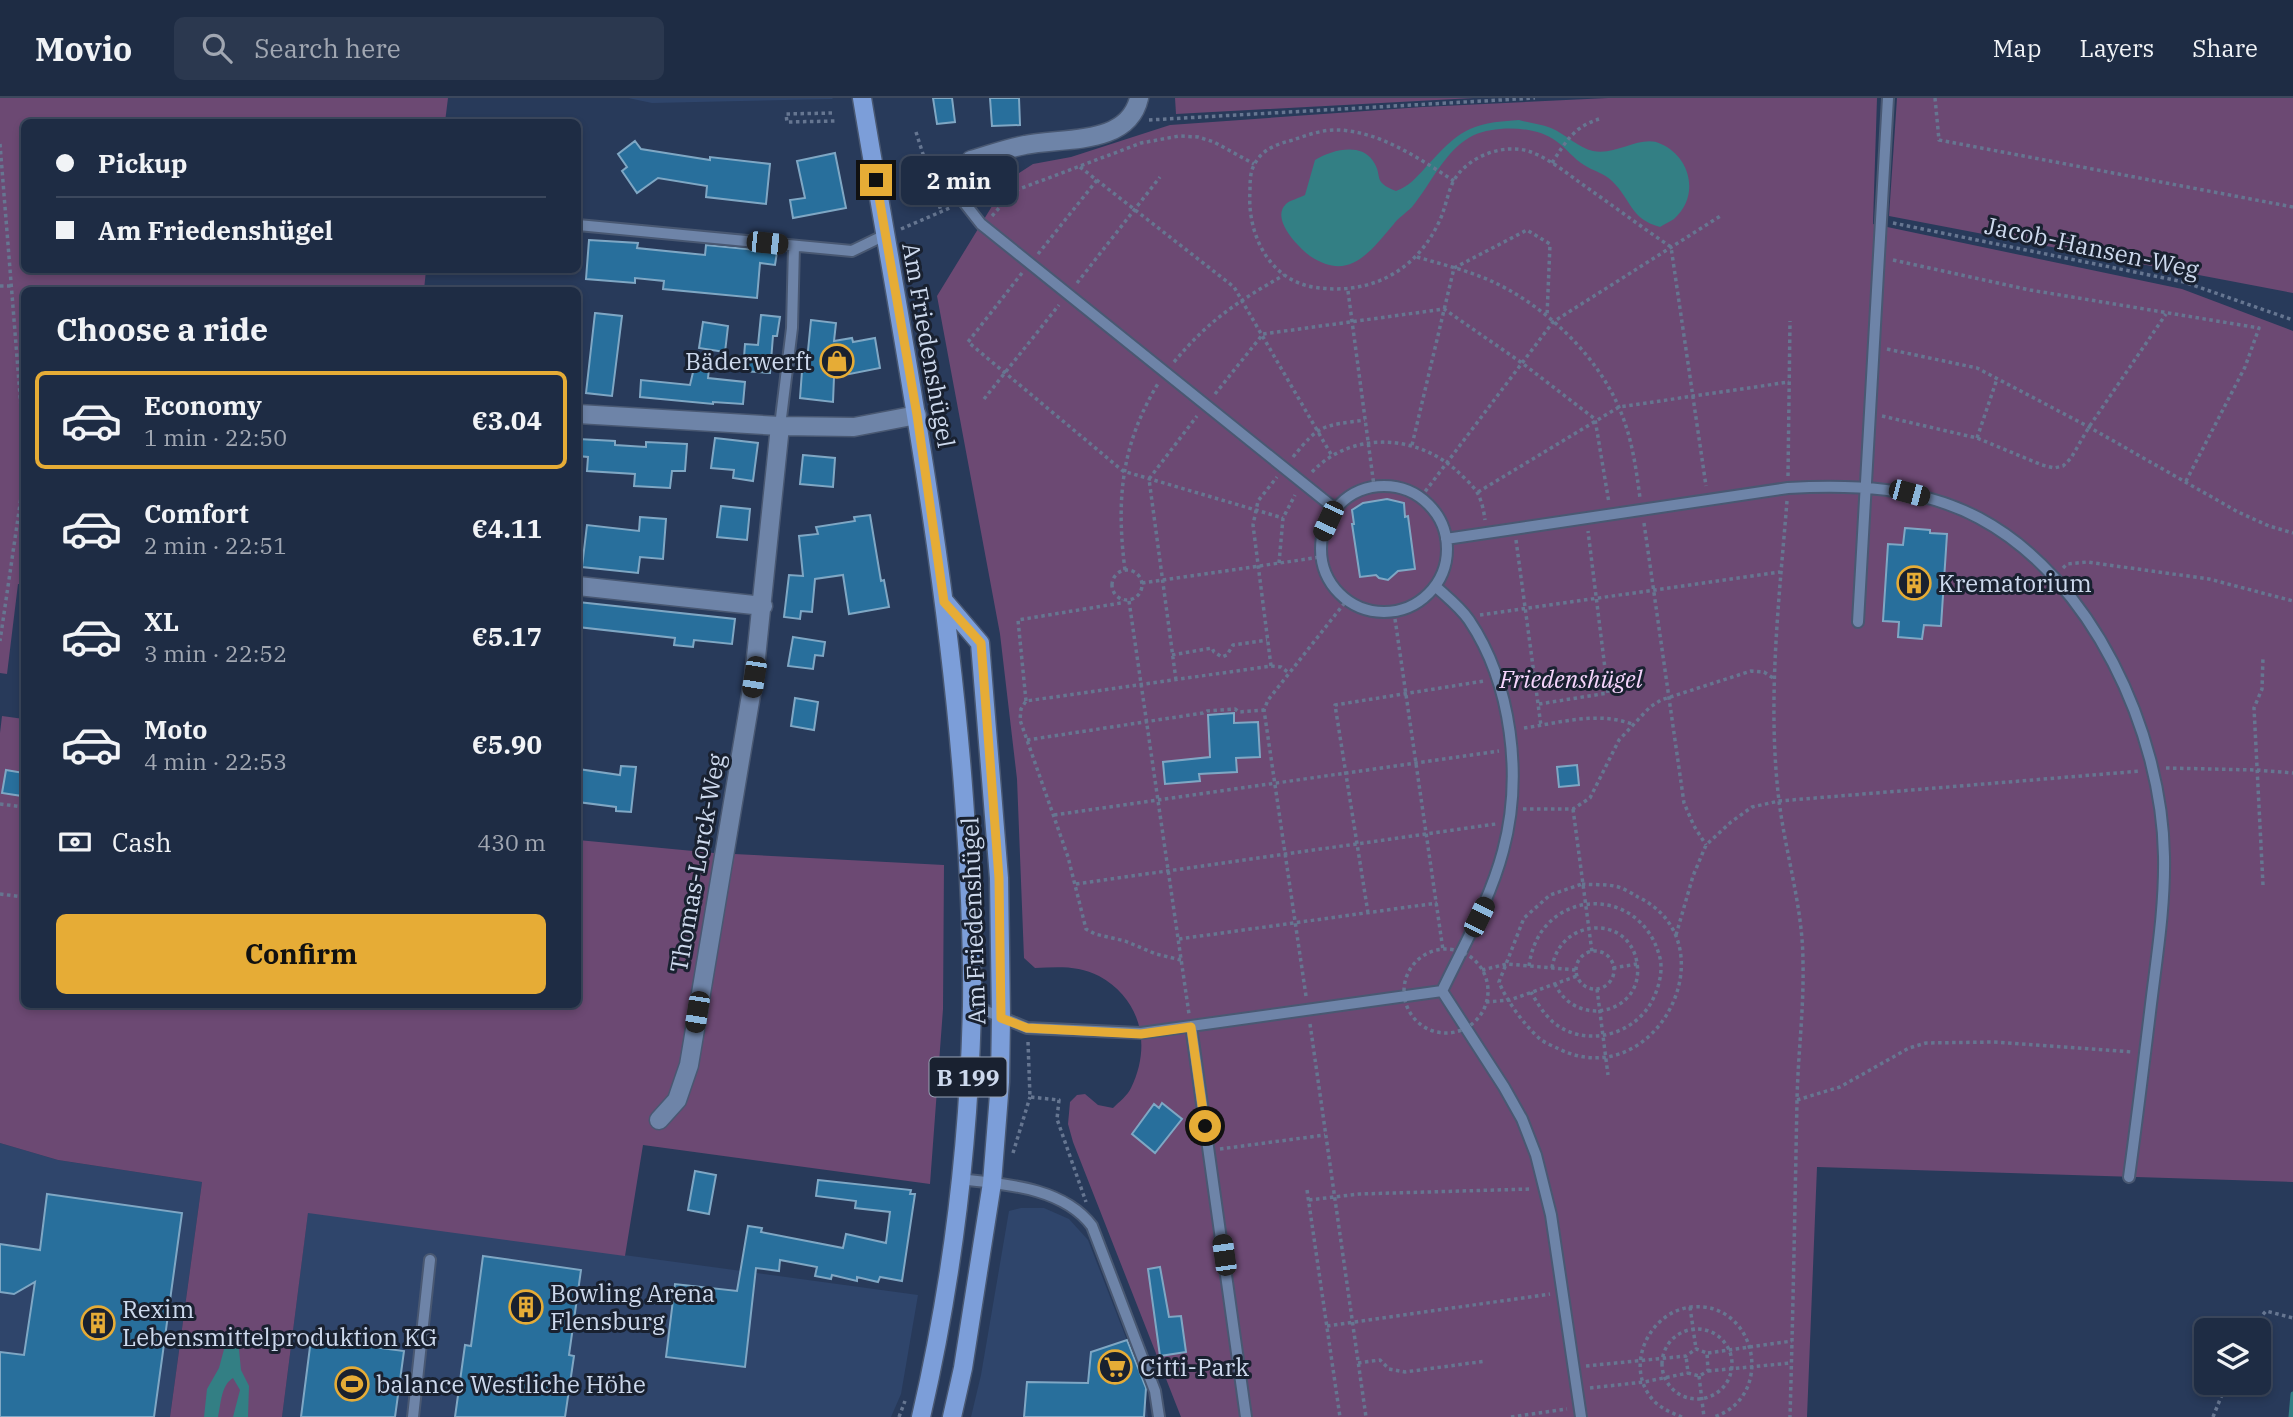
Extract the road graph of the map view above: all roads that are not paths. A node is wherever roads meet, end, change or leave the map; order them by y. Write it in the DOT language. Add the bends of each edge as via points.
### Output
graph roads {
  1 [pos="862,98"];
  2 [pos="1888,98"];
  3 [pos="1135,106"];
  4 [pos="971,160"];
  5 [pos="581,225"];
  6 [pos="885,236"];
  7 [pos="794,246"];
  8 [pos="581,414"];
  9 [pos="917,415"];
  10 [pos="780,426"];
  11 [pos="1866,488"];
  12 [pos="1335,508"];
  13 [pos="1446,539"];
  14 [pos="581,586"];
  15 [pos="1435,586"];
  16 [pos="944,602"];
  17 [pos="763,606"];
  18 [pos="1858,622"];
  19 [pos="1441,991"];
  20 [pos="972,1005"];
  21 [pos="1001,1018"];
  22 [pos="1191,1027"];
  23 [pos="659,1120"];
  24 [pos="2129,1177"];
  25 [pos="959,1179"];
  26 [pos="992,1183"];
  27 [pos="430,1260"];
  28 [pos="1580,1412"];
  29 [pos="413,1417"];
  30 [pos="921,1417"];
  31 [pos="952,1417"];
  32 [pos="1159,1417"];
  33 [pos="1246,1417"];
  1 -- 6 [label="main road, Am Friedenshügel / B 199"];
  2 -- 11 [label="lane"];
  3 -- 4 [label="street" via="1117,128 1090,139 1025,144"];
  4 -- 12 [label="lane" via="963,201 984,226"];
  5 -- 7 [label="lane"];
  6 -- 7 [label="lane" via="852,251"];
  6 -- 9 [label="main road, Am Friedenshügel / B 199"];
  7 -- 10 [label="lane" via="792,328"];
  8 -- 10 [label="street"];
  9 -- 10 [label="street" via="854,427"];
  9 -- 16 [label="main road, Am Friedenshügel / B 199"];
  10 -- 17 [label="street, Thomas-Lorck-Weg"];
  11 -- 13 [label="lane" via="1788,488"];
  11 -- 18 [label="lane"];
  11 -- 24 [label="lane" via="1939,501 1979,518 2020,544 2073,600 2116,667 2145,738 2160,806 2163,908"];
  12 -- 13 [label="lane" via="1374,486 1399,487 1421,498 1438,516"];
  12 -- 15 [label="lane" via="1322,534 1321,557 1330,582 1347,600 1369,611 1394,612 1417,603"];
  13 -- 15 [label="lane" via="1446,564"];
  14 -- 17 [label="street"];
  15 -- 19 [label="lane" via="1468,620 1483,646 1497,679 1511,749 1509,822 1503,850 1487,899"];
  16 -- 20 [label="main road, Am Friedenshügel / B 199" via="960,734"];
  16 -- 21 [label="main road, Am Friedenshügel / B 199" via="981,643 999,878"];
  17 -- 23 [label="street, Thomas-Lorck-Weg" via="689,1065 677,1100"];
  19 -- 22 [label="lane"];
  19 -- 28 [label="lane" via="1504,1087 1536,1155 1546,1188"];
  20 -- 21 [label="lane"];
  20 -- 25 [label="main road, Am Friedenshügel / B 199"];
  21 -- 22 [label="lane" via="1027,1028 1141,1034"];
  21 -- 26 [label="main road, Am Friedenshügel / B 199"];
  22 -- 33 [label="lane"];
  25 -- 26 [label="lane"];
  25 -- 30 [label="main road, Am Friedenshügel / B 199" via="938,1344"];
  26 -- 31 [label="main road, Am Friedenshügel / B 199"];
  26 -- 32 [label="lane" via="1070,1204 1092,1226 1155,1391"];
  27 -- 29 [label="lane"];
}
